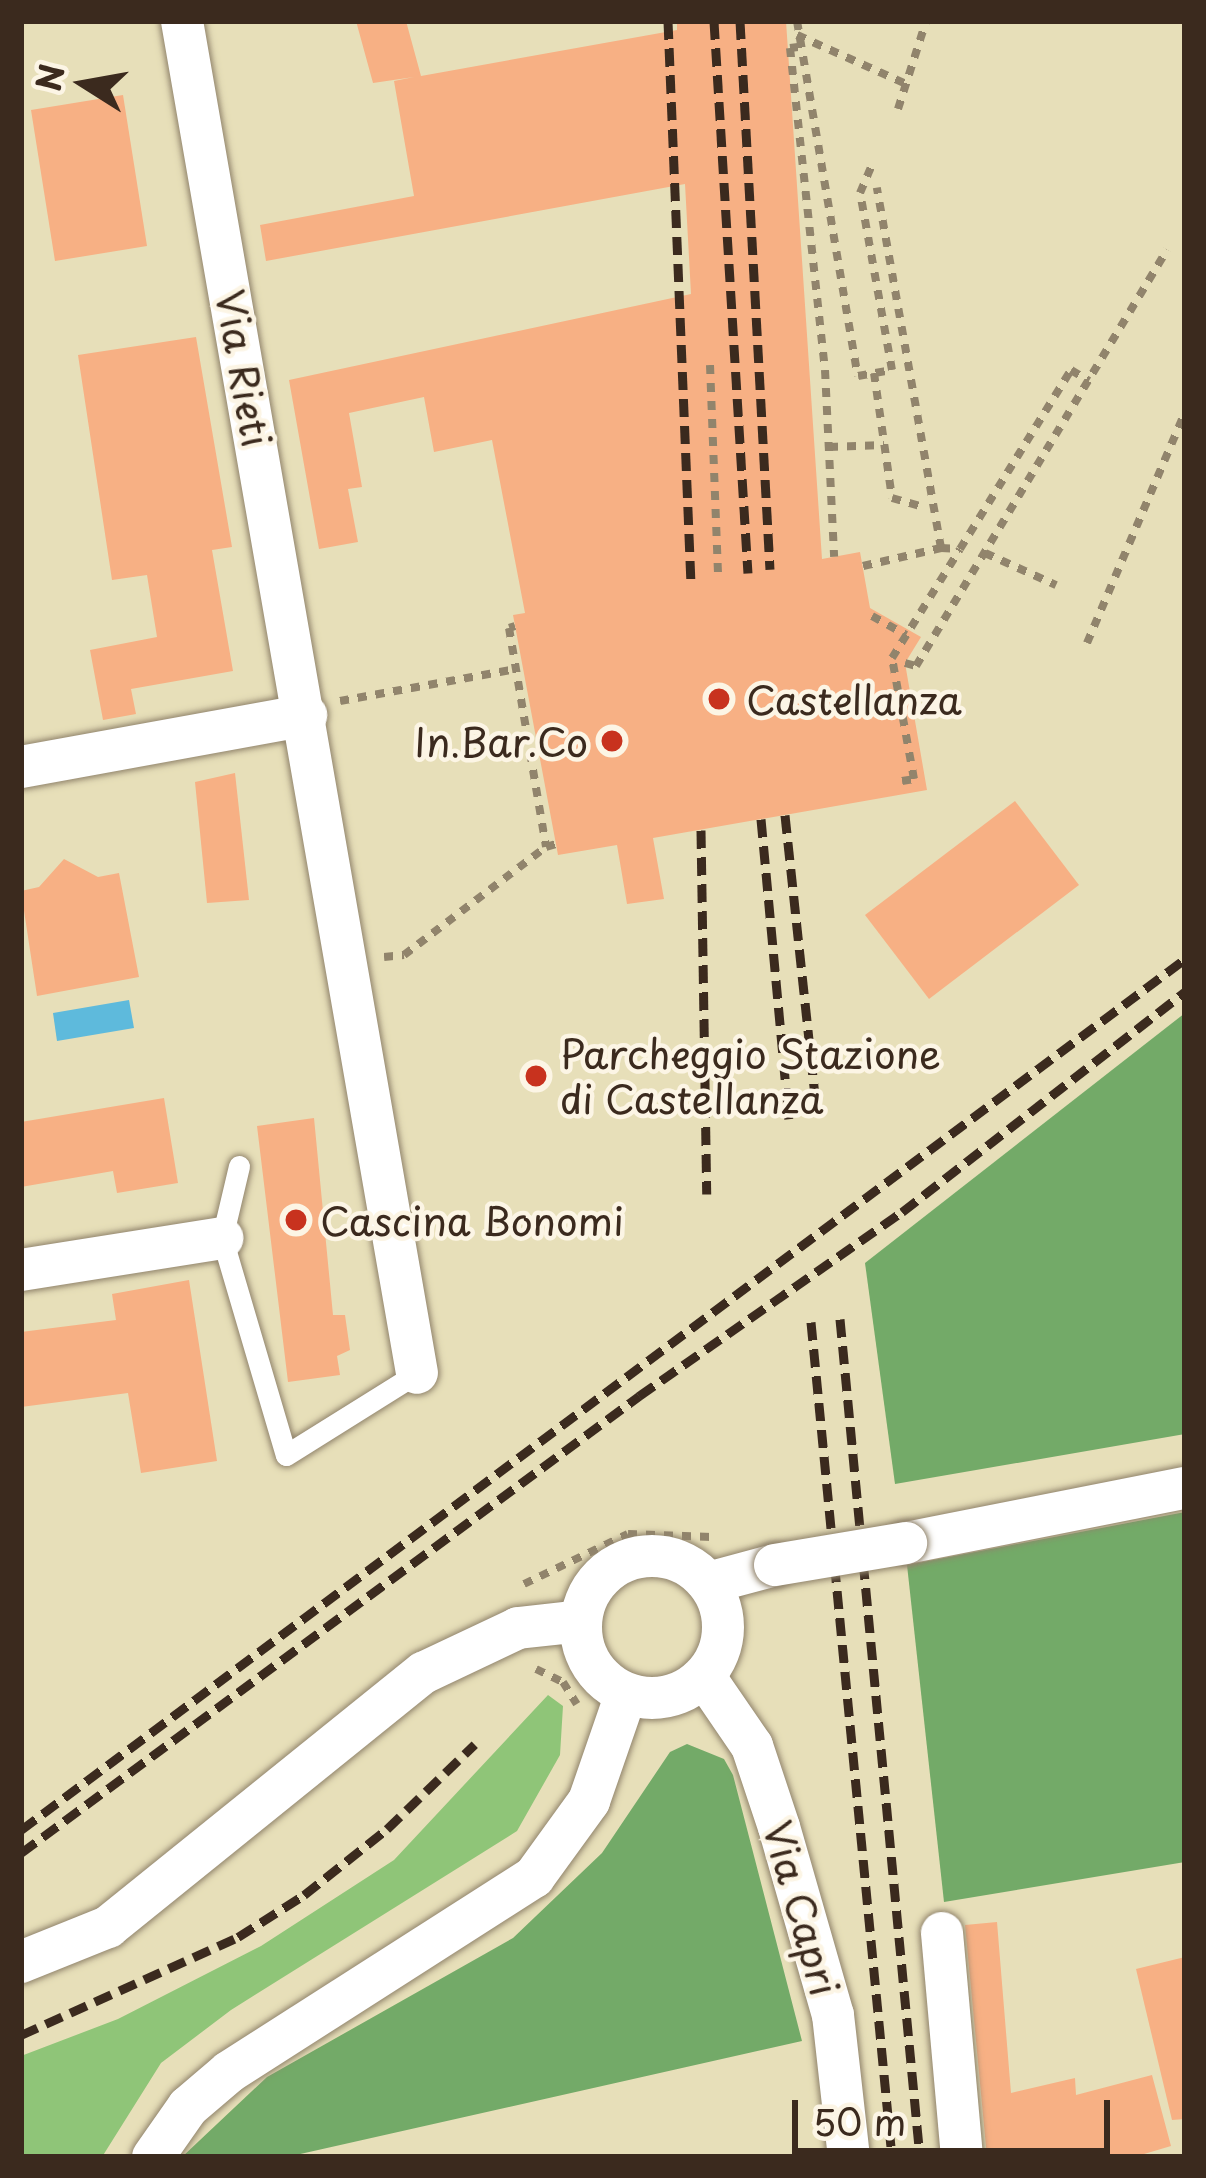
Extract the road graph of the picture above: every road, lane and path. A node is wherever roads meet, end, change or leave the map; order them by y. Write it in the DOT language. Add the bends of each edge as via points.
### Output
graph roads {
  1 [pos="182,21"];
  2 [pos="797,21"];
  3 [pos="926,21"];
  4 [pos="797,35"];
  5 [pos="798,47"];
  6 [pos="906,84"];
  7 [pos="898,109"];
  8 [pos="873,162"];
  9 [pos="878,188"];
  10 [pos="1167,250"];
  11 [pos="710,365"];
  12 [pos="874,374"];
  13 [pos="1089,381"];
  14 [pos="1185,412"];
  15 [pos="884,446"];
  16 [pos="829,447"];
  17 [pos="926,508"];
  18 [pos="988,526"];
  19 [pos="999,530"];
  20 [pos="941,548"];
  21 [pos="960,549"];
  22 [pos="985,554"];
  23 [pos="834,557"];
  24 [pos="863,566"];
  25 [pos="718,578"];
  26 [pos="1056,585"];
  27 [pos="872,616"];
  28 [pos="515,626"];
  29 [pos="906,635"];
  30 [pos="1087,643"];
  31 [pos="905,663"];
  32 [pos="516,669"];
  33 [pos="320,708"];
  34 [pos="21,766"];
  35 [pos="902,782"];
  36 [pos="376,946"];
  37 [pos="239,1166"];
  38 [pos="222,1238"];
  39 [pos="21,1270"];
  40 [pos="417,1372"];
  41 [pos="1185,1488"];
  42 [pos="726,1538"];
  43 [pos="708,1583"];
  44 [pos="512,1591"];
  45 [pos="581,1622"];
  46 [pos="526,1666"];
  47 [pos="704,1676"];
  48 [pos="626,1694"];
  49 [pos="580,1722"];
  50 [pos="942,1933"];
  51 [pos="21,1962"];
  52 [pos="153,2157"];
  53 [pos="849,2157"];
  54 [pos="962,2157"];
  1 -- 33 [label="street, Via Rieti"];
  2 -- 4 [label="path"];
  3 -- 6 [label="path"];
  4 -- 5 [label="path"];
  4 -- 6 [label="path"];
  5 -- 12 [label="path" via="858,376"];
  5 -- 16 [label="path" via="790,48"];
  6 -- 7 [label="path"];
  8 -- 12 [label="path" via="860,193 892,370"];
  9 -- 20 [label="path"];
  10 -- 13 [label="path"];
  11 -- 25 [label="path"];
  12 -- 15 [label="path"];
  13 -- 19 [label="path"];
  13 -- 21 [label="path" via="1071,370"];
  14 -- 30 [label="path"];
  15 -- 16 [label="path"];
  15 -- 17 [label="path" via="892,498"];
  16 -- 23 [label="path"];
  18 -- 19 [label="path"];
  19 -- 22 [label="path"];
  20 -- 21 [label="path"];
  20 -- 24 [label="path"];
  21 -- 29 [label="path"];
  22 -- 26 [label="path"];
  22 -- 31 [label="path" via="916,666"];
  27 -- 29 [label="path"];
  28 -- 32 [label="path" via="509,628"];
  29 -- 35 [label="path" via="892,658 914,779"];
  32 -- 33 [label="path"];
  32 -- 36 [label="path" via="551,845 400,958 386,958"];
  33 -- 34 [label="street"];
  33 -- 40 [label="street, Via Rieti"];
  37 -- 38 [label="lane"];
  38 -- 39 [label="street"];
  38 -- 40 [label="lane" via="286,1456"];
  41 -- 43 [label="street, bridge"];
  42 -- 44 [label="path" via="628,1534"];
  43 -- 45 [label="street" via="668,1558 643,1556 601,1578"];
  43 -- 47 [label="street" via="722,1640"];
  45 -- 48 [label="street" via="592,1665"];
  45 -- 51 [label="street" via="518,1628 423,1673 108,1927"];
  46 -- 49 [label="path" via="573,1693"];
  47 -- 48 [label="street" via="668,1697"];
  47 -- 53 [label="street, Via Capri" via="752,1746 772,1806 832,2015"];
  48 -- 52 [label="street" via="589,1801 534,1877 229,2072 188,2107"];
  50 -- 54 [label="street"];
}
